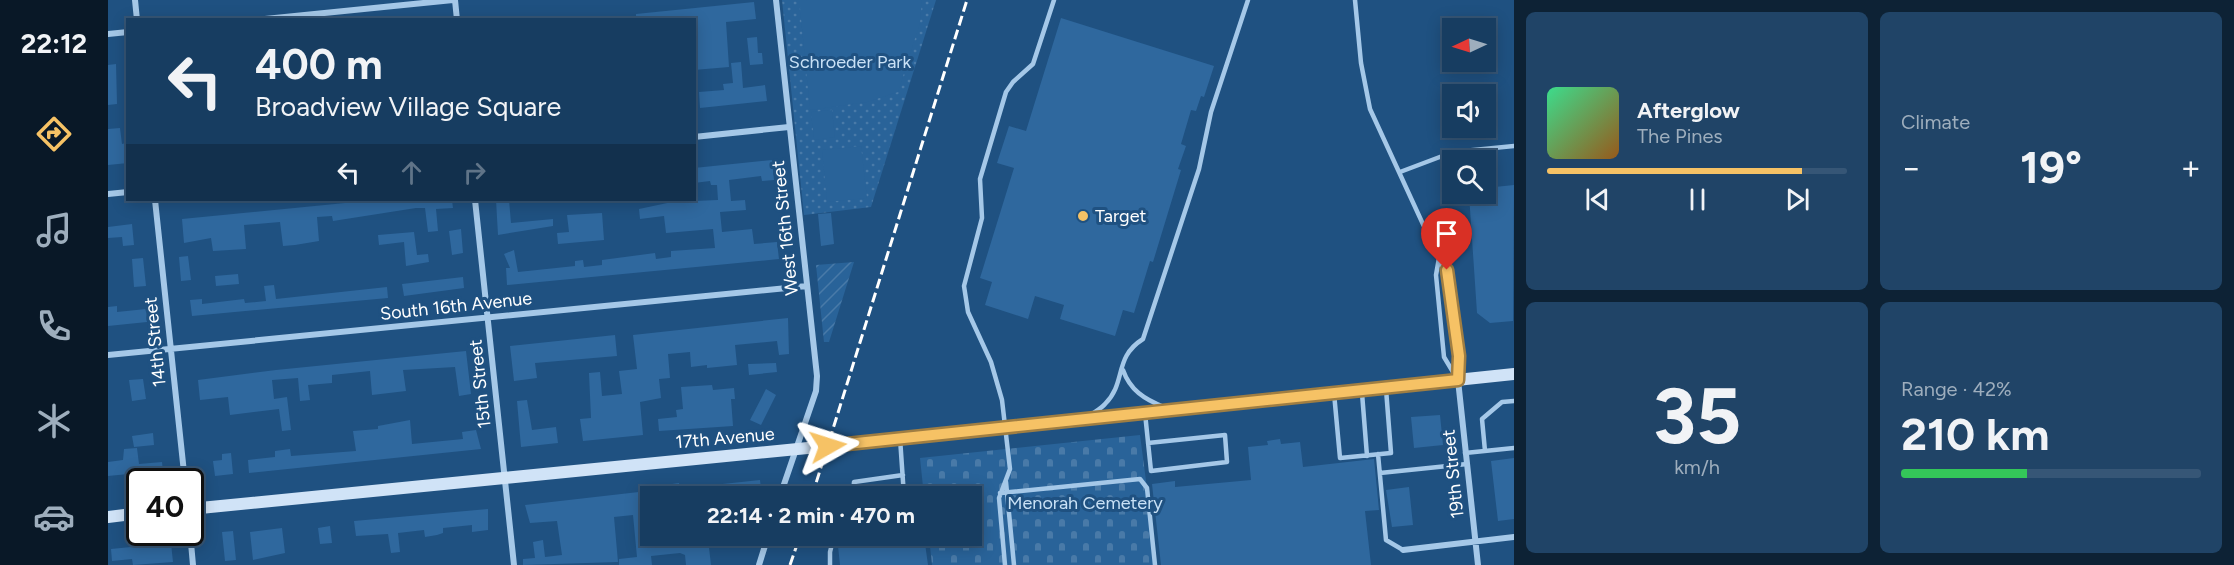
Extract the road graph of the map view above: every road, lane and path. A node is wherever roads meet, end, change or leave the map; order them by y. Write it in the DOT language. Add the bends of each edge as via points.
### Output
graph roads {
  1 [pos="135,0"];
  2 [pos="454,0"];
  3 [pos="776,0"];
  4 [pos="1054,0"];
  5 [pos="1248,0"];
  6 [pos="1355,0"];
  7 [pos="137,18"];
  8 [pos="275,18"];
  9 [pos="457,18"];
  10 [pos="126,32"];
  11 [pos="108,34"];
  12 [pos="789,127"];
  13 [pos="696,137"];
  14 [pos="1514,146"];
  15 [pos="1400,172"];
  16 [pos="126,192"];
  17 [pos="108,194"];
  18 [pos="156,201"];
  19 [pos="476,201"];
  20 [pos="1439,257"];
  21 [pos="807,286"];
  22 [pos="488,318"];
  23 [pos="171,349"];
  24 [pos="108,356"];
  25 [pos="1122,368"];
  26 [pos="1514,374"];
  27 [pos="1458,380"];
  28 [pos="1386,387"];
  29 [pos="1362,389"];
  30 [pos="1334,392"];
  31 [pos="1514,401"];
  32 [pos="1169,409"];
  33 [pos="1144,411"];
  34 [pos="1087,417"];
  35 [pos="1005,425"];
  36 [pos="900,438"];
  37 [pos="1148,443"];
  38 [pos="1514,448"];
  39 [pos="795,449"];
  40 [pos="1485,451"];
  41 [pos="1466,453"];
  42 [pos="1378,454"];
  43 [pos="1367,456"];
  44 [pos="1467,464"];
  45 [pos="184,468"];
  46 [pos="1380,473"];
  47 [pos="903,475"];
  48 [pos="505,477"];
  49 [pos="1006,482"];
  50 [pos="783,486"];
  51 [pos="854,486"];
  52 [pos="904,486"];
  53 [pos="1007,492"];
  54 [pos="1000,493"];
  55 [pos="204,507"];
  56 [pos="126,514"];
  57 [pos="108,516"];
  58 [pos="1514,537"];
  59 [pos="1475,541"];
  60 [pos="191,546"];
  61 [pos="765,546"];
  62 [pos="832,546"];
  63 [pos="1403,550"];
  64 [pos="193,565"];
  65 [pos="514,565"];
  66 [pos="759,565"];
  67 [pos="830,565"];
  68 [pos="1005,565"];
  69 [pos="1014,565"];
  70 [pos="1155,565"];
  71 [pos="1478,565"];
  1 -- 7 [label="street"];
  2 -- 8 [label="street"];
  2 -- 9 [label="street"];
  3 -- 12 [label="street, West 16th Street"];
  4 -- 35 [label="lane" via="1033,64 1006,92 980,180 982,218 964,286 968,312 999,385"];
  5 -- 25 [label="lane" via="1211,112 1199,169 1143,339 1126,352"];
  6 -- 15 [label="lane" via="1370,109"];
  10 -- 11 [label="street"];
  12 -- 13 [label="street"];
  12 -- 21 [label="street, West 16th Street"];
  14 -- 15 [label="lane" via="1453,152"];
  15 -- 20 [label="lane"];
  16 -- 17 [label="street"];
  18 -- 23 [label="street, 14th Street"];
  19 -- 22 [label="street, 15th Street"];
  20 -- 27 [label="lane" via="1450,283"];
  20 -- 27 [label="lane" via="1436,275 1444,357"];
  21 -- 22 [label="street, South 16th Avenue"];
  21 -- 39 [label="street, West 16th Street" via="816,391"];
  22 -- 23 [label="street, South 16th Avenue"];
  22 -- 48 [label="street, 15th Street"];
  23 -- 24 [label="street, South 16th Avenue"];
  23 -- 45 [label="street, 14th Street"];
  25 -- 32 [label="lane" via="1138,393"];
  25 -- 34 [label="lane" via="1106,404"];
  26 -- 27 [label="street, 17th Avenue"];
  27 -- 28 [label="street, 17th Avenue"];
  27 -- 41 [label="street, 19th Street"];
  28 -- 29 [label="street, 17th Avenue"];
  28 -- 42 [label="lane" via="1391,453"];
  29 -- 30 [label="street, 17th Avenue"];
  29 -- 43 [label="lane"];
  30 -- 32 [label="street, 17th Avenue"];
  30 -- 43 [label="lane" via="1340,458"];
  31 -- 40 [label="lane" via="1502,402 1482,418"];
  32 -- 33 [label="street, 17th Avenue"];
  33 -- 34 [label="street, 17th Avenue"];
  33 -- 37 [label="lane"];
  34 -- 35 [label="street, 17th Avenue"];
  35 -- 36 [label="street, 17th Avenue"];
  35 -- 49 [label="lane" via="1010,470"];
  36 -- 39 [label="street, 17th Avenue"];
  36 -- 47 [label="lane"];
  37 -- 37 [label="lane" via="1151,471 1227,462 1225,435"];
  38 -- 40 [label="lane"];
  39 -- 48 [label="street, 17th Avenue"];
  39 -- 50 [label="street, West 16th Street"];
  40 -- 41 [label="lane"];
  41 -- 44 [label="street, 19th Street"];
  42 -- 43 [label="lane"];
  42 -- 46 [label="lane"];
  44 -- 46 [label="lane"];
  44 -- 59 [label="street, 19th Street"];
  46 -- 63 [label="lane" via="1386,540"];
  47 -- 51 [label="lane" via="854,482"];
  47 -- 52 [label="lane"];
  48 -- 55 [label="street, 17th Avenue"];
  48 -- 65 [label="street, 15th Street"];
  49 -- 53 [label="lane"];
  49 -- 54 [label="lane"];
  53 -- 54 [label="lane"];
  53 -- 69 [label="lane"];
  53 -- 70 [label="lane" via="1143,481"];
  54 -- 68 [label="lane"];
  56 -- 57 [label="street"];
  58 -- 59 [label="street"];
  59 -- 63 [label="street"];
  59 -- 71 [label="street, 19th Street"];
  60 -- 64 [label="street"];
  61 -- 66 [label="street"];
  62 -- 67 [label="lane"];
}
